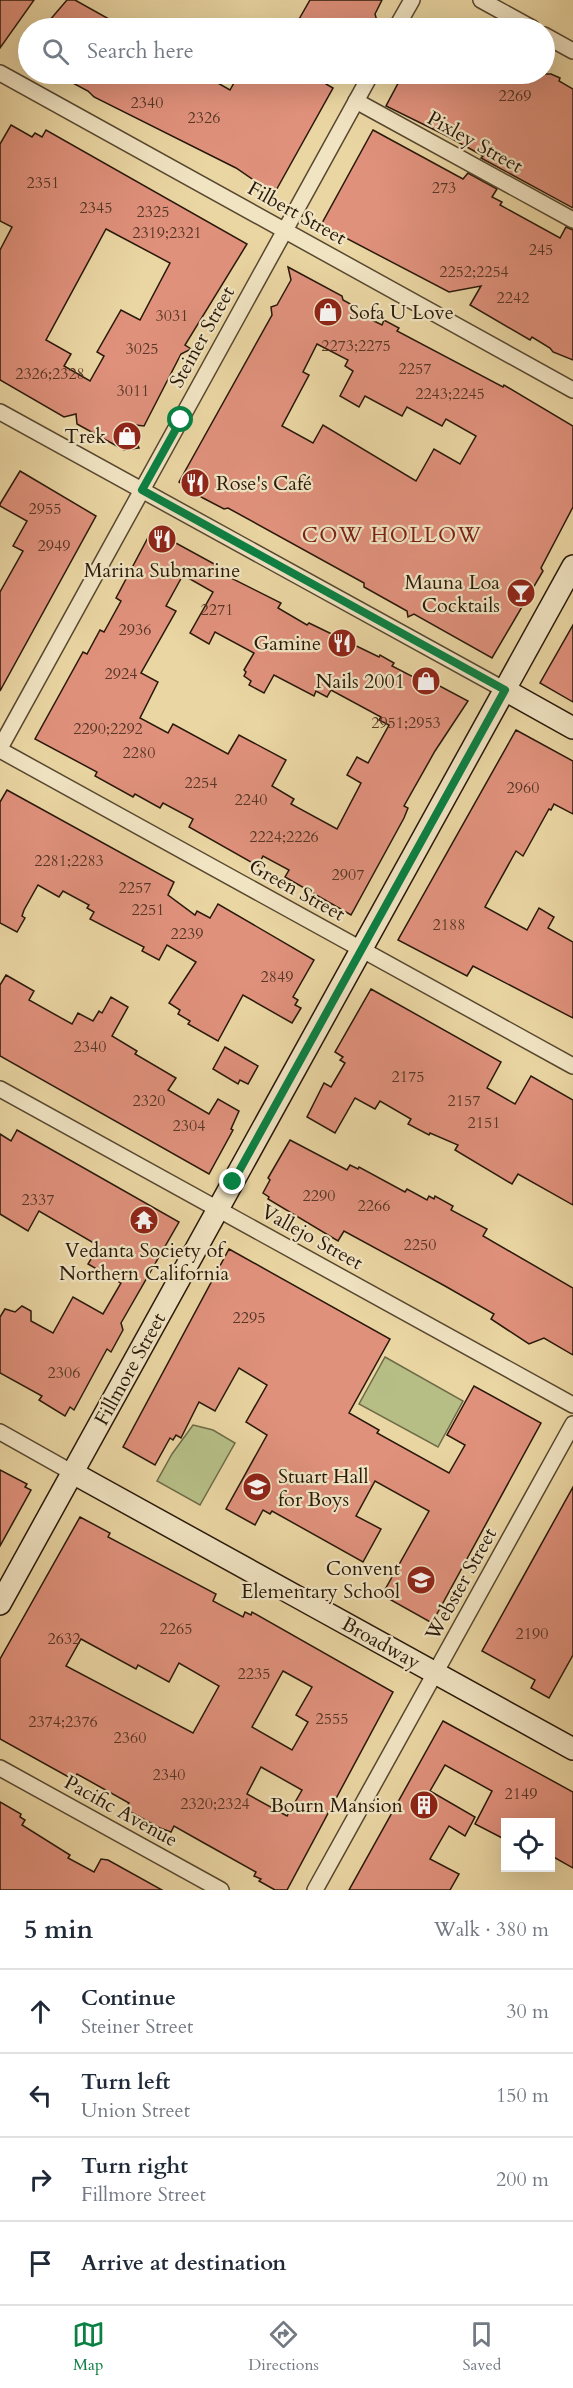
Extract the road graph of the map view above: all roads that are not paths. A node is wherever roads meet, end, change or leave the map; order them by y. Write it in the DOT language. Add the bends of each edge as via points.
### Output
graph roads {
  1 [pos="412,0"];
  2 [pos="481,0"];
  3 [pos="402,18"];
  4 [pos="514,18"];
  5 [pos="555,41"];
  6 [pos="573,51"];
  7 [pos="0,73"];
  8 [pos="18,83"];
  9 [pos="20,84"];
  10 [pos="365,84"];
  11 [pos="356,101"];
  12 [pos="573,220"];
  13 [pos="285,231"];
  14 [pos="573,390"];
  15 [pos="0,412"];
  16 [pos="142,490"];
  17 [pos="573,566"];
  18 [pos="505,690"];
  19 [pos="573,728"];
  20 [pos="0,749"];
  21 [pos="361,950"];
  22 [pos="573,1066"];
  23 [pos="0,1089"];
  24 [pos="218,1209"];
  25 [pos="573,1405"];
  26 [pos="573,1424"];
  27 [pos="0,1432"];
  28 [pos="73,1473"];
  29 [pos="0,1604"];
  30 [pos="435,1673"];
  31 [pos="573,1749"];
  32 [pos="0,1768"];
  33 [pos="221,1890"];
  34 [pos="315,1890"];
  1 -- 3 [label="street"];
  2 -- 4 [label="street"];
  5 -- 6 [label="street"];
  7 -- 8 [label="street, Filbert Street"];
  9 -- 13 [label="street, Filbert Street"];
  10 -- 11 [label="street, Steiner Street"];
  11 -- 12 [label="street, Pixley Street"];
  11 -- 13 [label="street, Steiner Street"];
  13 -- 14 [label="street, Filbert Street"];
  13 -- 16 [label="street, Steiner Street"];
  15 -- 16 [label="street"];
  16 -- 18 [label="street"];
  16 -- 20 [label="street, Steiner Street"];
  17 -- 18 [label="street, Fillmore Street"];
  18 -- 19 [label="street"];
  18 -- 21 [label="street, Fillmore Street"];
  20 -- 21 [label="street, Green Street"];
  21 -- 22 [label="street, Green Street"];
  21 -- 24 [label="street, Fillmore Street"];
  23 -- 24 [label="street, Vallejo Street"];
  24 -- 25 [label="street, Vallejo Street"];
  24 -- 28 [label="street, Fillmore Street"];
  26 -- 30 [label="street, Webster Street"];
  27 -- 28 [label="street, Broadway"];
  28 -- 29 [label="street, Fillmore Street"];
  28 -- 30 [label="street, Broadway"];
  30 -- 31 [label="street, Broadway"];
  30 -- 34 [label="street, Webster Street"];
  32 -- 33 [label="street, Pacific Avenue"];
}
